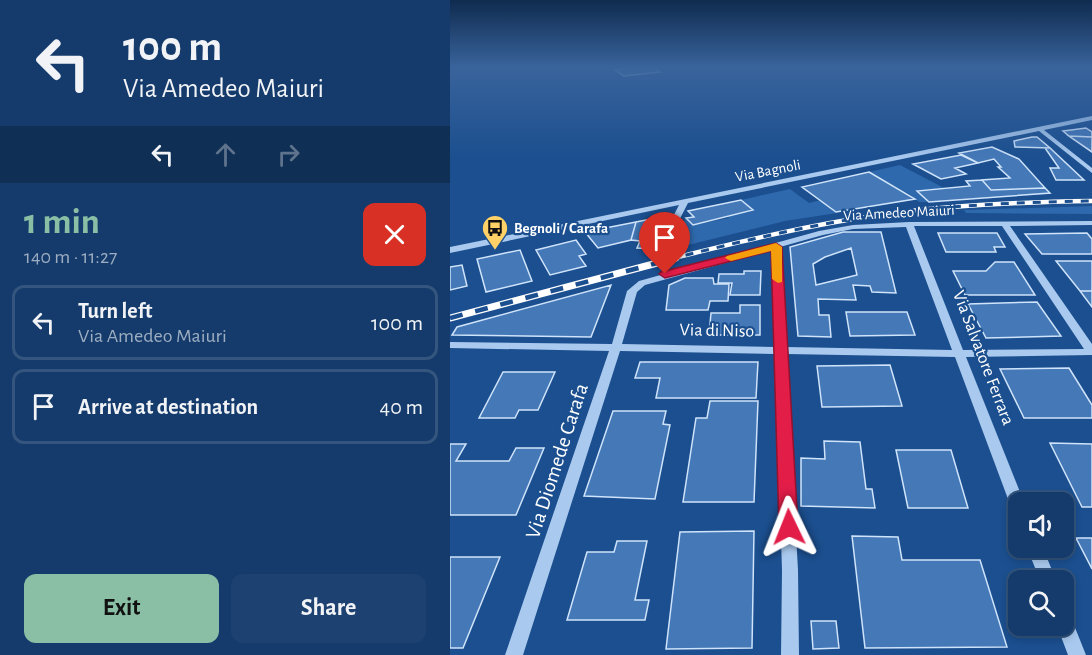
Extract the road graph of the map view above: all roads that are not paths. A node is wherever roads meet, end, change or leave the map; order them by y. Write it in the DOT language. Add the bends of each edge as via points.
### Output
graph roads {
  1 [pos="1092,118"];
  2 [pos="1040,129"];
  3 [pos="1092,171"];
  4 [pos="685,201"];
  5 [pos="1092,223"];
  6 [pos="909,224"];
  7 [pos="1005,224"];
  8 [pos="663,244"];
  9 [pos="776,247"];
  10 [pos="450,250"];
  11 [pos="642,283"];
  12 [pos="450,345"];
  13 [pos="616,348"];
  14 [pos="782,350"];
  15 [pos="1092,352"];
  16 [pos="958,353"];
  17 [pos="1012,492"];
  18 [pos="1070,636"];
  19 [pos="514,655"];
  20 [pos="790,655"];
  21 [pos="1077,655"];
  1 -- 2 [label="street, Via Bagnoli"];
  2 -- 3 [label="street"];
  2 -- 4 [label="street, Via Bagnoli"];
  4 -- 8 [label="street"];
  4 -- 10 [label="street, Via Bagnoli"];
  5 -- 7 [label="street, Via Amedeo Maiuri"];
  6 -- 7 [label="street, Via Amedeo Maiuri"];
  6 -- 9 [label="street, Via Amedeo Maiuri" via="853,227"];
  6 -- 16 [label="street, Via Salvatore Ferrara"];
  7 -- 15 [label="street"];
  9 -- 11 [label="street, Via Amedeo Maiuri"];
  9 -- 14 [label="street"];
  11 -- 13 [label="street, Via Diomede Carafa" via="632,291"];
  12 -- 13 [label="street, Via di Niso"];
  13 -- 14 [label="street, Via di Niso"];
  13 -- 19 [label="street, Via Diomede Carafa"];
  14 -- 16 [label="street, Via di Niso"];
  14 -- 20 [label="street"];
  15 -- 16 [label="street, Via di Niso"];
  16 -- 17 [label="street, Via Salvatore Ferrara"];
  18 -- 21 [label="street"];
}
